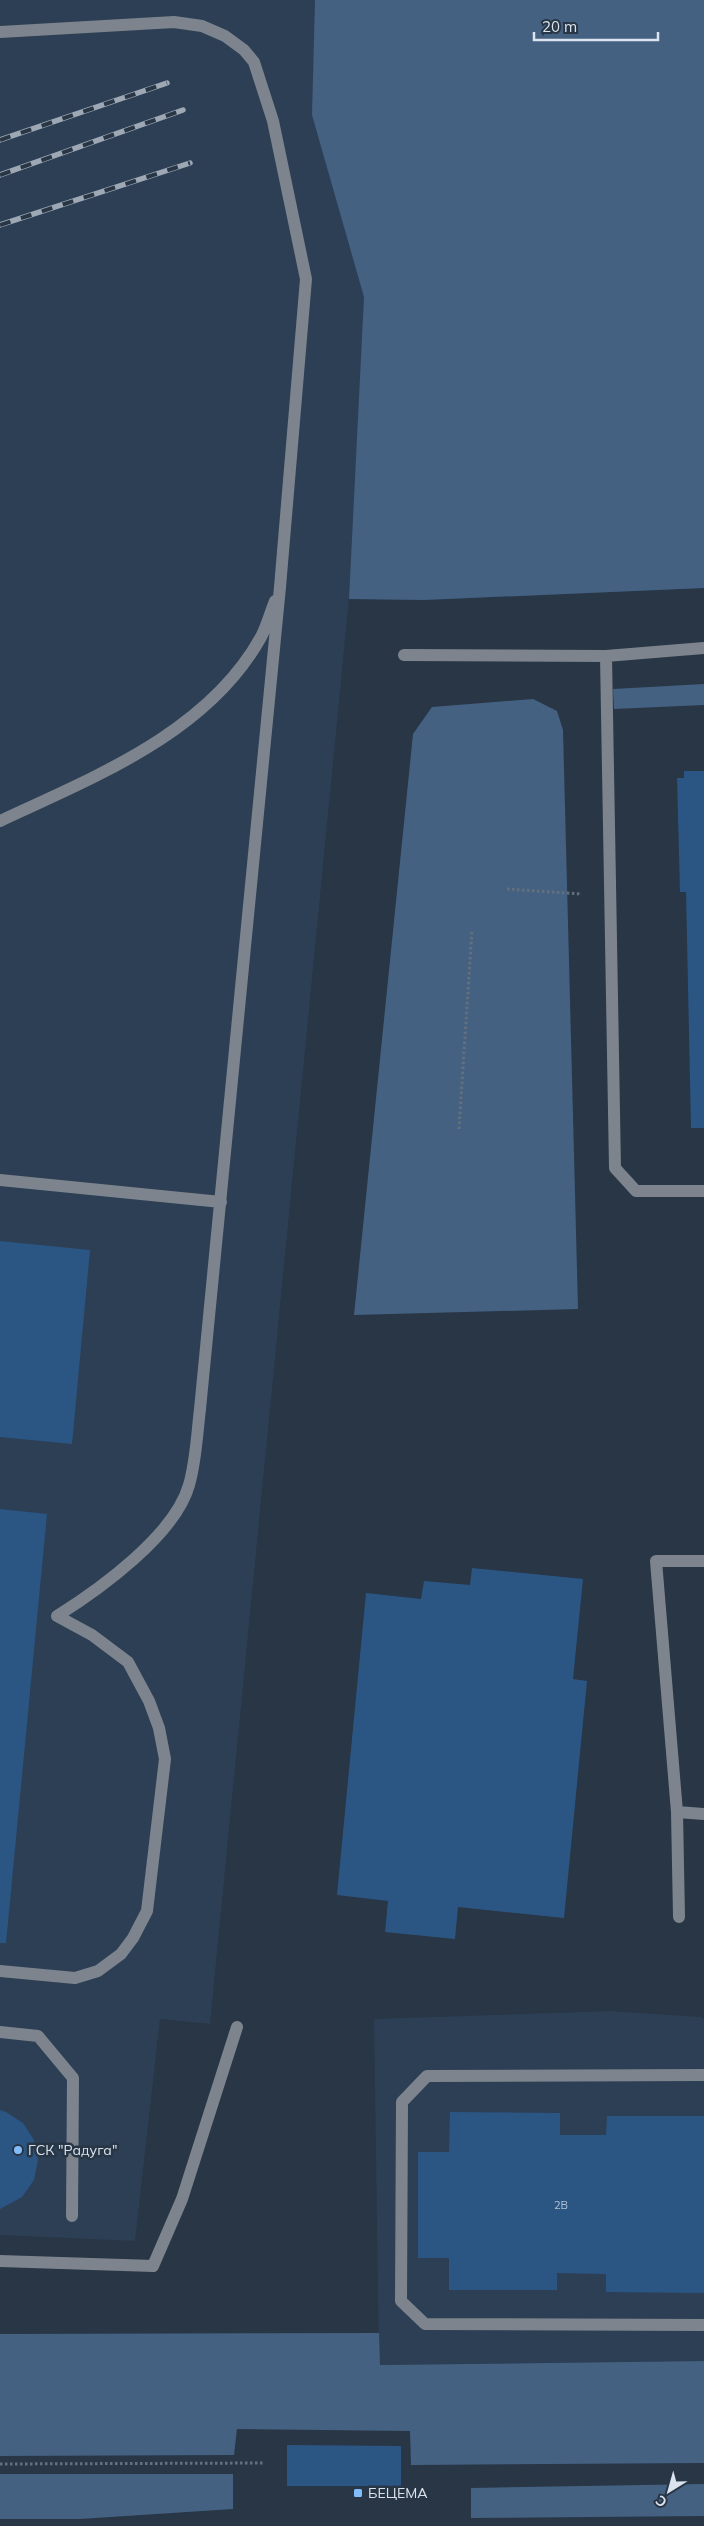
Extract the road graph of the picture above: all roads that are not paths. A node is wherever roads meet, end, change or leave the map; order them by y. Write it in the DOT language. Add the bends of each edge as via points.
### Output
graph roads {
  1 [pos="0,32"];
  2 [pos="280,587"];
  3 [pos="704,648"];
  4 [pos="404,655"];
  5 [pos="606,656"];
  6 [pos="0,821"];
  7 [pos="0,1180"];
  8 [pos="704,1191"];
  9 [pos="220,1202"];
  10 [pos="704,1561"];
  11 [pos="677,1812"];
  12 [pos="704,1814"];
  13 [pos="679,1917"];
  14 [pos="0,1971"];
  15 [pos="238,2027"];
  16 [pos="0,2032"];
  17 [pos="704,2075"];
  18 [pos="72,2216"];
  19 [pos="0,2261"];
  20 [pos="704,2325"];
  1 -- 2 [label="lane" via="174,22 202,26 225,36 254,62 273,121 306,279"];
  2 -- 6 [label="lane" via="261,636 233,677 198,711 133,755"];
  2 -- 9 [label="lane"];
  3 -- 5 [label="lane"];
  4 -- 5 [label="lane"];
  5 -- 8 [label="lane" via="615,1168 636,1191"];
  7 -- 9 [label="lane"];
  9 -- 14 [label="lane" via="200,1409 189,1486 172,1517 150,1543 90,1595 58,1616 92,1635 128,1662 149,1700 159,1728 165,1759 147,1911 121,1954 98,1971 75,1978"];
  10 -- 11 [label="lane" via="656,1561"];
  11 -- 12 [label="lane"];
  11 -- 13 [label="lane"];
  15 -- 19 [label="lane" via="182,2199 153,2266"];
  16 -- 18 [label="lane" via="38,2036 73,2078"];
  17 -- 20 [label="lane" via="427,2076 402,2102 401,2301 425,2324"];
}
